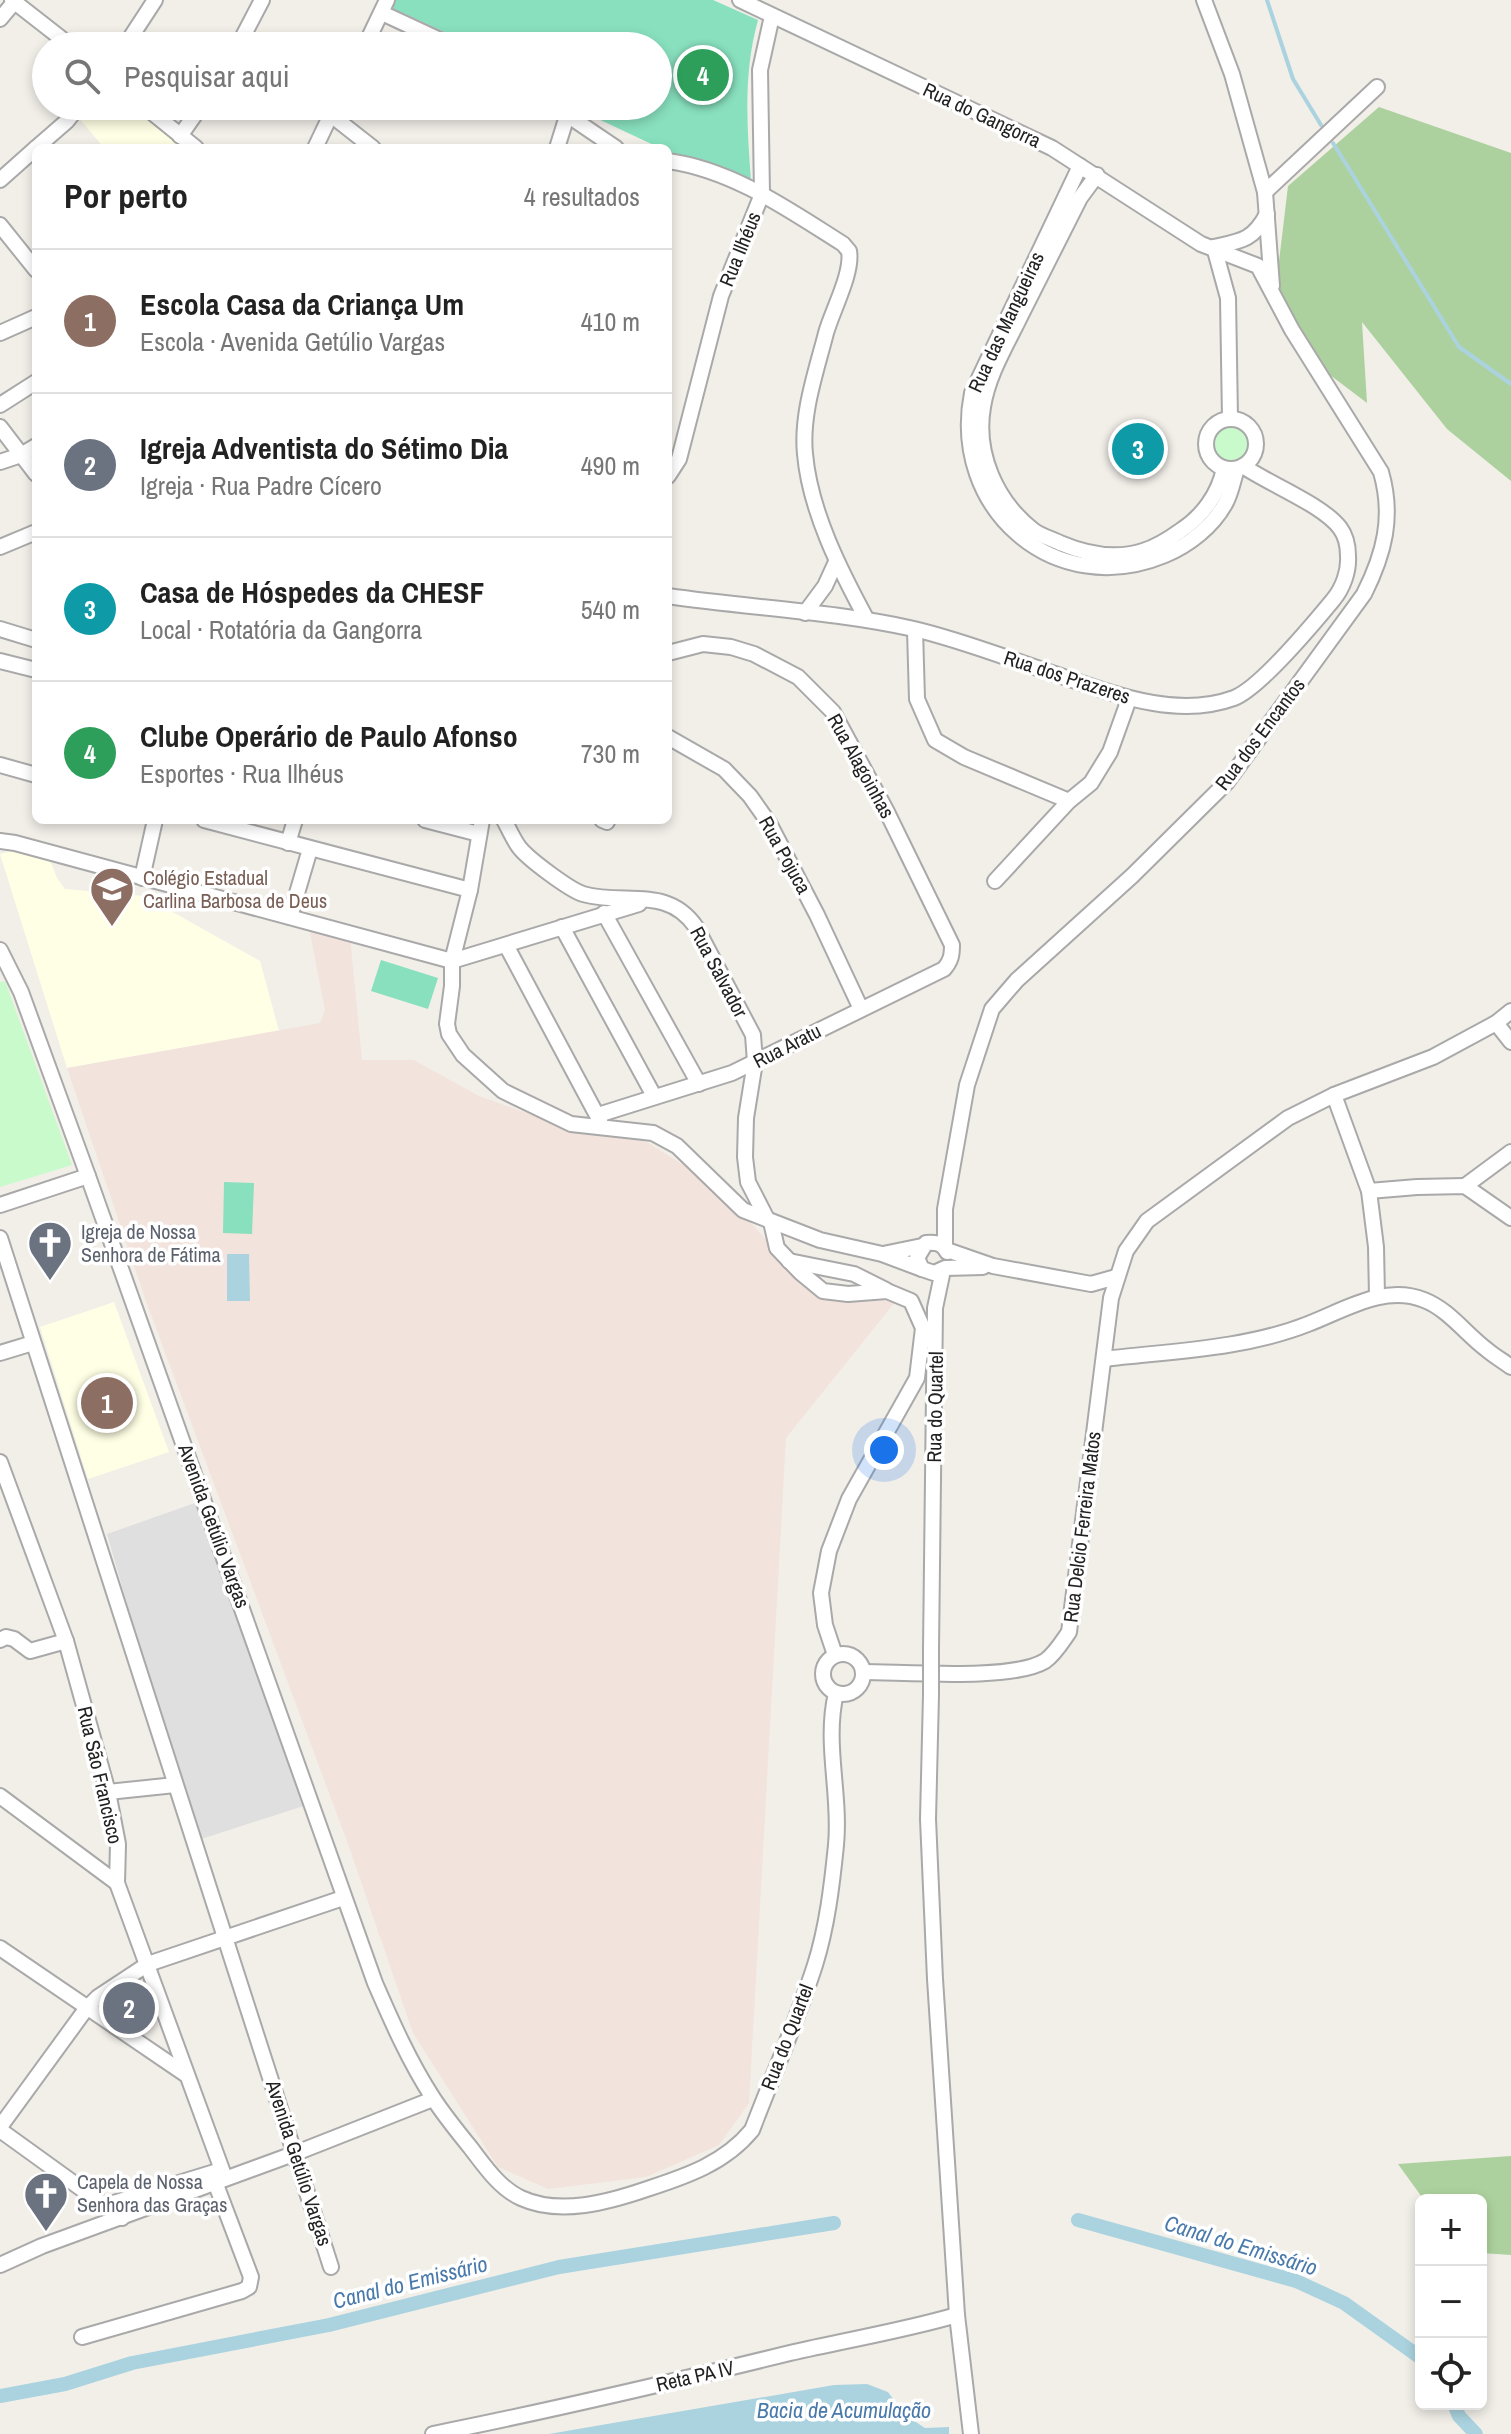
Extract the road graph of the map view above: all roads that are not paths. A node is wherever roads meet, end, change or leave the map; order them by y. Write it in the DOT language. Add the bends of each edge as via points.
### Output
graph roads {
  1 [pos="155,0"];
  2 [pos="262,0"];
  3 [pos="740,0"];
  4 [pos="1204,0"];
  5 [pos="14,1"];
  6 [pos="384,6"];
  7 [pos="772,16"];
  8 [pos="0,19"];
  9 [pos="53,32"];
  10 [pos="134,32"];
  11 [pos="245,32"];
  12 [pos="372,32"];
  13 [pos="429,32"];
  14 [pos="1377,87"];
  15 [pos="68,120"];
  16 [pos="161,120"];
  17 [pos="191,120"];
  18 [pos="328,120"];
  19 [pos="344,120"];
  20 [pos="566,120"];
  21 [pos="573,120"];
  22 [pos="180,136"];
  23 [pos="41,144"];
  24 [pos="191,144"];
  25 [pos="317,144"];
  26 [pos="369,144"];
  27 [pos="558,144"];
  28 [pos="610,144"];
  29 [pos="32,152"];
  30 [pos="672,163"];
  31 [pos="1080,166"];
  32 [pos="1097,175"];
  33 [pos="0,180"];
  34 [pos="1265,192"];
  35 [pos="762,194"];
  36 [pos="1267,214"];
  37 [pos="0,225"];
  38 [pos="1214,247"];
  39 [pos="32,265"];
  40 [pos="1272,287"];
  41 [pos="32,319"];
  42 [pos="1008,327"];
  43 [pos="0,333"];
  44 [pos="32,385"];
  45 [pos="0,405"];
  46 [pos="1230,418"];
  47 [pos="0,427"];
  48 [pos="32,448"];
  49 [pos="21,455"];
  50 [pos="0,462"];
  51 [pos="1235,468"];
  52 [pos="32,469"];
  53 [pos="672,470"];
  54 [pos="32,534"];
  55 [pos="0,547"];
  56 [pos="836,562"];
  57 [pos="672,596"];
  58 [pos="805,613"];
  59 [pos="867,620"];
  60 [pos="0,629"];
  61 [pos="915,630"];
  62 [pos="32,639"];
  63 [pos="672,652"];
  64 [pos="0,661"];
  65 [pos="32,669"];
  66 [pos="1129,699"];
  67 [pos="672,739"];
  68 [pos="0,765"];
  69 [pos="32,774"];
  70 [pos="1069,801"];
  71 [pos="154,824"];
  72 [pos="219,824"];
  73 [pos="294,824"];
  74 [pos="457,824"];
  75 [pos="506,824"];
  76 [pos="481,827"];
  77 [pos="0,841"];
  78 [pos="288,843"];
  79 [pos="310,849"];
  80 [pos="142,878"];
  81 [pos="995,881"];
  82 [pos="470,890"];
  83 [pos="582,894"];
  84 [pos="652,900"];
  85 [pos="604,913"];
  86 [pos="290,917"];
  87 [pos="581,921"];
  88 [pos="562,927"];
  89 [pos="506,945"];
  90 [pos="952,945"];
  91 [pos="0,950"];
  92 [pos="452,961"];
  93 [pos="4,970"];
  94 [pos="861,1009"];
  95 [pos="1511,1011"];
  96 [pos="1496,1023"];
  97 [pos="1511,1042"];
  98 [pos="755,1062"];
  99 [pos="699,1084"];
  100 [pos="1334,1095"];
  101 [pos="654,1096"];
  102 [pos="599,1120"];
  103 [pos="1511,1152"];
  104 [pos="88,1176"];
  105 [pos="1465,1186"];
  106 [pos="1369,1191"];
  107 [pos="0,1205"];
  108 [pos="945,1209"];
  109 [pos="1511,1218"];
  110 [pos="769,1221"];
  111 [pos="0,1238"];
  112 [pos="924,1245"];
  113 [pos="946,1249"];
  114 [pos="882,1254"];
  115 [pos="789,1261"];
  116 [pos="993,1266"];
  117 [pos="944,1269"];
  118 [pos="924,1270"];
  119 [pos="1116,1277"];
  120 [pos="1091,1284"];
  121 [pos="887,1291"];
  122 [pos="1377,1296"];
  123 [pos="1111,1298"];
  124 [pos="935,1308"];
  125 [pos="33,1343"];
  126 [pos="0,1353"];
  127 [pos="1104,1359"];
  128 [pos="1511,1367"];
  129 [pos="0,1462"];
  130 [pos="0,1640"];
  131 [pos="66,1641"];
  132 [pos="835,1655"];
  133 [pos="863,1672"];
  134 [pos="836,1693"];
  135 [pos="175,1785"];
  136 [pos="108,1792"];
  137 [pos="0,1796"];
  138 [pos="117,1883"];
  139 [pos="343,1898"];
  140 [pos="227,1938"];
  141 [pos="0,1948"];
  142 [pos="148,1964"];
  143 [pos="86,2009"];
  144 [pos="185,2074"];
  145 [pos="433,2099"];
  146 [pos="0,2128"];
  147 [pos="296,2153"];
  148 [pos="220,2177"];
  149 [pos="520,2198"];
  150 [pos="107,2205"];
  151 [pos="122,2218"];
  152 [pos="0,2265"];
  153 [pos="331,2267"];
  154 [pos="957,2315"];
  155 [pos="82,2337"];
  156 [pos="433,2434"];
  157 [pos="971,2434"];
  1 -- 10 [label="street"];
  2 -- 11 [label="street"];
  3 -- 7 [label="street, Rua do Gangorra"];
  4 -- 34 [label="street" via="1232,74"];
  5 -- 8 [label="street"];
  5 -- 9 [label="street"];
  6 -- 12 [label="street"];
  6 -- 13 [label="street"];
  7 -- 31 [label="street, Rua do Gangorra"];
  7 -- 35 [label="street, Rua Ilhéus" via="760,70"];
  14 -- 34 [label="street"];
  15 -- 23 [label="street"];
  16 -- 22 [label="street"];
  17 -- 22 [label="street"];
  18 -- 25 [label="street"];
  19 -- 26 [label="street"];
  20 -- 27 [label="street"];
  21 -- 28 [label="street"];
  22 -- 24 [label="street"];
  29 -- 33 [label="street"];
  30 -- 35 [label="street"];
  31 -- 32 [label="street, Rua do Gangorra"];
  31 -- 42 [label="street, Rua das Mangueiras"];
  32 -- 38 [label="street, Rua do Gangorra" via="1201,244"];
  32 -- 42 [label="street, Rua das Mangueiras"];
  34 -- 36 [label="street"];
  35 -- 53 [label="street, Rua Ilhéus" via="721,296"];
  35 -- 56 [label="street" via="849,251 814,381 804,453"];
  36 -- 38 [label="street" via="1251,236"];
  36 -- 40 [label="street"];
  37 -- 39 [label="street"];
  38 -- 40 [label="street, Rua dos Encantos" via="1258,266"];
  38 -- 46 [label="street" via="1228,298"];
  40 -- 108 [label="street, Rua dos Encantos" via="1292,330 1381,472 1388,526 1379,563 1364,594 1227,782 992,1009 967,1085"];
  41 -- 43 [label="street"];
  42 -- 51 [label="street, Rua das Mangueiras" via="972,393 971,459 1003,521 1031,536 1041,550 1117,567 1173,552 1225,503"];
  44 -- 45 [label="street"];
  46 -- 51 [label="street" via="1246,423 1256,437 1255,454"];
  46 -- 51 [label="street" via="1212,426 1204,444 1212,462"];
  47 -- 49 [label="street"];
  48 -- 49 [label="street"];
  49 -- 50 [label="street"];
  49 -- 52 [label="street"];
  51 -- 66 [label="street, Rua dos Prazeres" via="1324,513 1340,527 1348,544 1349,569 1335,598 1264,676 1236,698 1189,707"];
  54 -- 55 [label="street"];
  56 -- 58 [label="street"];
  56 -- 59 [label="street"];
  57 -- 58 [label="street, Rua dos Prazeres"];
  58 -- 59 [label="street, Rua dos Prazeres"];
  59 -- 61 [label="street, Rua dos Prazeres"];
  60 -- 62 [label="street"];
  61 -- 66 [label="street, Rua dos Prazeres"];
  61 -- 70 [label="street" via="917,699 935,740"];
  63 -- 90 [label="street, Rua Alagoinhas" via="703,644 754,654 798,677 833,712"];
  64 -- 65 [label="street"];
  66 -- 70 [label="street" via="1110,752 1091,783"];
  67 -- 94 [label="street, Rua Pojuca" via="724,769 757,805"];
  68 -- 69 [label="street"];
  70 -- 81 [label="street"];
  71 -- 80 [label="street"];
  72 -- 78 [label="street"];
  73 -- 78 [label="street"];
  74 -- 76 [label="street"];
  75 -- 83 [label="street, Rua Salvador" via="536,864"];
  76 -- 82 [label="street"];
  77 -- 80 [label="street"];
  78 -- 79 [label="street"];
  79 -- 82 [label="street"];
  79 -- 86 [label="street"];
  80 -- 86 [label="street"];
  82 -- 92 [label="street"];
  83 -- 84 [label="street, Rua Salvador"];
  83 -- 87 [label="street" via="586,908"];
  84 -- 85 [label="street"];
  84 -- 98 [label="street, Rua Salvador" via="672,904 696,927 753,1035"];
  85 -- 87 [label="street"];
  85 -- 99 [label="street"];
  86 -- 92 [label="street"];
  87 -- 88 [label="street"];
  88 -- 89 [label="street"];
  88 -- 101 [label="street"];
  89 -- 92 [label="street"];
  89 -- 102 [label="street"];
  90 -- 94 [label="street, Rua Aratu" via="944,969"];
  91 -- 93 [label="street, Avenida Getúlio Vargas"];
  92 -- 102 [label="street" via="447,1024 463,1055 503,1091 571,1124"];
  93 -- 104 [label="street, Avenida Getúlio Vargas" via="21,992"];
  94 -- 98 [label="street, Rua Aratu"];
  95 -- 96 [label="street, Rua Delcio Ferreira Matos"];
  96 -- 97 [label="street"];
  96 -- 100 [label="street, Rua Delcio Ferreira Matos" via="1433,1057"];
  98 -- 99 [label="street, Rua Aratu"];
  98 -- 110 [label="street, Rua Salvador" via="745,1157 748,1182"];
  99 -- 101 [label="street, Rua Aratu"];
  100 -- 106 [label="street"];
  100 -- 119 [label="street, Rua Delcio Ferreira Matos" via="1288,1118 1147,1221"];
  101 -- 102 [label="street, Rua Aratu"];
  102 -- 110 [label="street" via="653,1133 677,1146 743,1210"];
  103 -- 105 [label="street"];
  104 -- 107 [label="street"];
  104 -- 139 [label="street, Avenida Getúlio Vargas"];
  105 -- 106 [label="street"];
  105 -- 109 [label="street"];
  106 -- 122 [label="street"];
  108 -- 112 [label="street, Rua dos Encantos"];
  108 -- 113 [label="street, Rua dos Encantos"];
  110 -- 114 [label="street"];
  110 -- 115 [label="street" via="777,1248"];
  111 -- 125 [label="street, Avenida Getúlio Vargas"];
  112 -- 113 [label="street" via="936,1242"];
  112 -- 114 [label="street"];
  112 -- 118 [label="street" via="917,1258"];
  113 -- 116 [label="street"];
  113 -- 117 [label="street"];
  114 -- 118 [label="street"];
  115 -- 121 [label="street, Rua do Quartel" via="854,1274"];
  115 -- 121 [label="street" via="823,1291"];
  116 -- 117 [label="street"];
  116 -- 120 [label="street"];
  117 -- 118 [label="street"];
  117 -- 124 [label="street, Rua do Quartel"];
  118 -- 124 [label="street, Rua do Quartel"];
  119 -- 120 [label="street"];
  119 -- 123 [label="street, Rua Delcio Ferreira Matos"];
  120 -- 123 [label="street"];
  121 -- 132 [label="street, Rua do Quartel" via="911,1301 923,1328 922,1353 917,1378 849,1499 829,1551 821,1593"];
  122 -- 127 [label="street" via="1304,1326 1236,1342"];
  122 -- 128 [label="street" via="1423,1299"];
  123 -- 127 [label="street, Rua Delcio Ferreira Matos"];
  124 -- 154 [label="street, Rua do Quartel, bridge" via="928,1819"];
  125 -- 126 [label="street"];
  125 -- 135 [label="street, Avenida Getúlio Vargas"];
  127 -- 133 [label="street, Rua Delcio Ferreira Matos" via="1069,1632 1059,1647 1027,1669"];
  129 -- 131 [label="street, Rua São Francisco"];
  130 -- 131 [label="street" via="14,1639 30,1651"];
  131 -- 136 [label="street, Rua São Francisco"];
  132 -- 133 [label="street" via="858,1660"];
  132 -- 134 [label="street" via="823,1669 824,1682"];
  133 -- 134 [label="street" via="853,1691"];
  134 -- 149 [label="street, Rua do Quartel" via="830,1731 836,1814 830,1892 815,1964 752,2130 723,2158 628,2195 550,2206"];
  135 -- 136 [label="street"];
  135 -- 140 [label="street, Avenida Getúlio Vargas"];
  136 -- 138 [label="street, Rua São Francisco" via="118,1844"];
  137 -- 138 [label="street"];
  138 -- 142 [label="street, Rua São Francisco"];
  139 -- 140 [label="street"];
  139 -- 145 [label="street, Avenida Getúlio Vargas" via="401,2043"];
  140 -- 142 [label="street"];
  140 -- 147 [label="street, Avenida Getúlio Vargas"];
  141 -- 143 [label="street"];
  142 -- 143 [label="street"];
  142 -- 144 [label="street, Rua São Francisco"];
  143 -- 144 [label="street"];
  143 -- 146 [label="street"];
  144 -- 148 [label="street, Rua São Francisco"];
  145 -- 147 [label="street"];
  145 -- 149 [label="street, Avenida Getúlio Vargas" via="497,2181"];
  146 -- 150 [label="street"];
  147 -- 148 [label="street"];
  147 -- 153 [label="street, Avenida Getúlio Vargas"];
  148 -- 150 [label="street"];
  148 -- 151 [label="street"];
  148 -- 155 [label="street, Rua São Francisco" via="251,2277 249,2287"];
  150 -- 151 [label="street"];
  151 -- 152 [label="street"];
  154 -- 156 [label="street, Reta PA IV"];
  154 -- 157 [label="street, Rua do Quartel"];
}
